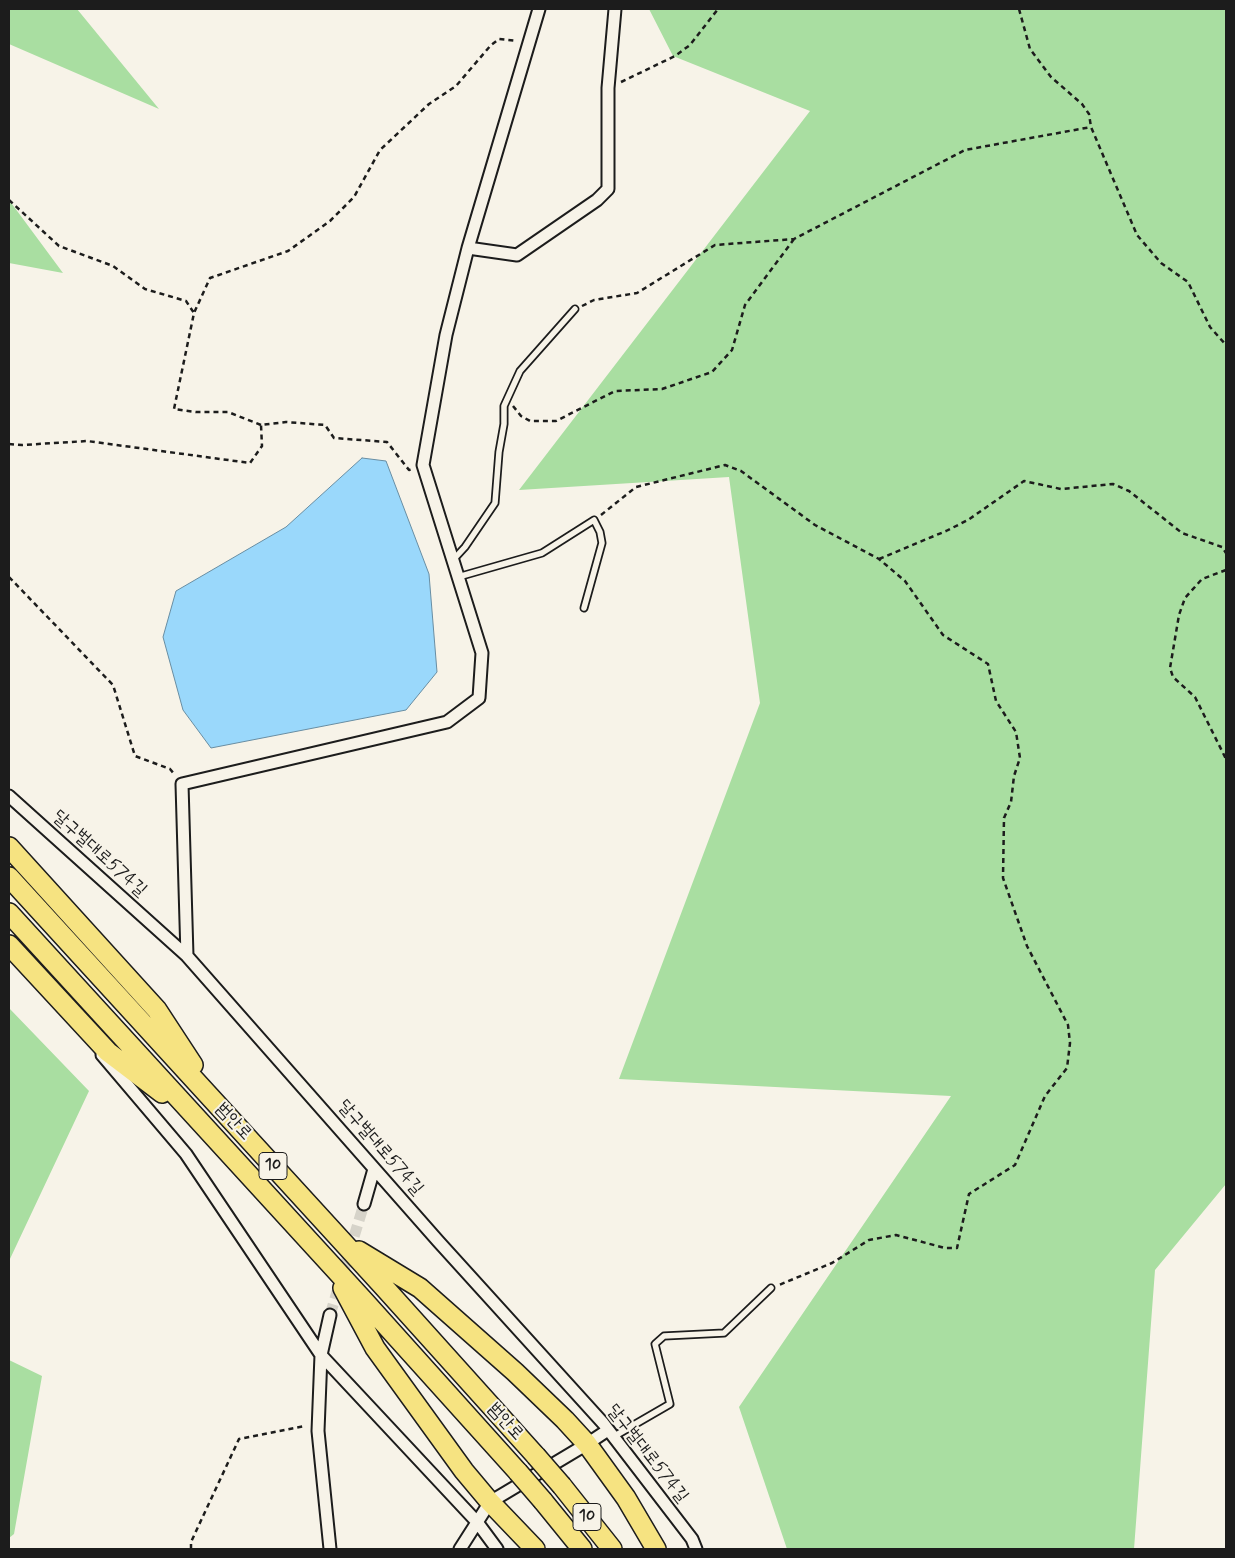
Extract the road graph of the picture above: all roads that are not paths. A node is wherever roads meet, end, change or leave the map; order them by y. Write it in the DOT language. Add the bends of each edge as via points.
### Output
graph roads {
  1 [pos="539,9"];
  2 [pos="616,9"];
  3 [pos="468,248"];
  4 [pos="575,309"];
  5 [pos="453,560"];
  6 [pos="458,577"];
  7 [pos="584,608"];
  8 [pos="9,796"];
  9 [pos="9,847"];
  10 [pos="9,877"];
  11 [pos="9,913"];
  12 [pos="9,945"];
  13 [pos="187,956"];
  14 [pos="222,1110"];
  15 [pos="200,1122"];
  16 [pos="374,1169"];
  17 [pos="364,1204"];
  18 [pos="341,1240"];
  19 [pos="331,1265"];
  20 [pos="771,1288"];
  21 [pos="330,1315"];
  22 [pos="321,1356"];
  23 [pos="610,1433"];
  24 [pos="587,1444"];
  25 [pos="490,1502"];
  26 [pos="477,1522"];
  27 [pos="330,1549"];
  28 [pos="460,1549"];
  29 [pos="497,1549"];
  30 [pos="534,1549"];
  31 [pos="582,1549"];
  32 [pos="612,1549"];
  33 [pos="656,1549"];
  34 [pos="696,1549"];
  1 -- 3 [label="street"];
  2 -- 3 [label="street" via="608,88 608,189 517,255"];
  3 -- 5 [label="street" via="446,335 423,465"];
  4 -- 5 [label="lane" via="520,371 504,406 495,503"];
  5 -- 6 [label="street"];
  6 -- 7 [label="lane" via="542,553 594,520 602,544"];
  6 -- 13 [label="street" via="482,653 479,698 447,722 182,784"];
  8 -- 13 [label="street, 달구벌대로574길"];
  9 -- 14 [label="highway" via="157,1010"];
  10 -- 14 [label="highway, 범안로 / 10"];
  11 -- 15 [label="highway, 범안로 / 10"];
  12 -- 15 [label="highway" via="108,1052"];
  12 -- 22 [label="street" via="186,1154"];
  13 -- 16 [label="street, 달구벌대로574길"];
  14 -- 18 [label="highway, 범안로 / 10"];
  15 -- 19 [label="highway, 범안로 / 10"];
  16 -- 17 [label="street"];
  16 -- 23 [label="street, 달구벌대로574길"];
  18 -- 24 [label="highway" via="420,1288 515,1372"];
  18 -- 32 [label="highway, 범안로 / 10, bridge" via="536,1456"];
  19 -- 25 [label="highway" via="375,1348"];
  19 -- 31 [label="highway, 범안로 / 10, bridge" via="518,1472"];
  20 -- 23 [label="lane" via="724,1334 664,1336 655,1344 670,1404"];
  21 -- 22 [label="street"];
  22 -- 26 [label="street"];
  22 -- 27 [label="street" via="319,1423"];
  23 -- 24 [label="street"];
  23 -- 34 [label="street, 달구벌대로574길" via="692,1539"];
  24 -- 25 [label="street"];
  24 -- 33 [label="highway" via="626,1498"];
  25 -- 26 [label="street"];
  25 -- 30 [label="highway"];
  26 -- 28 [label="street"];
  26 -- 29 [label="street"];
}
